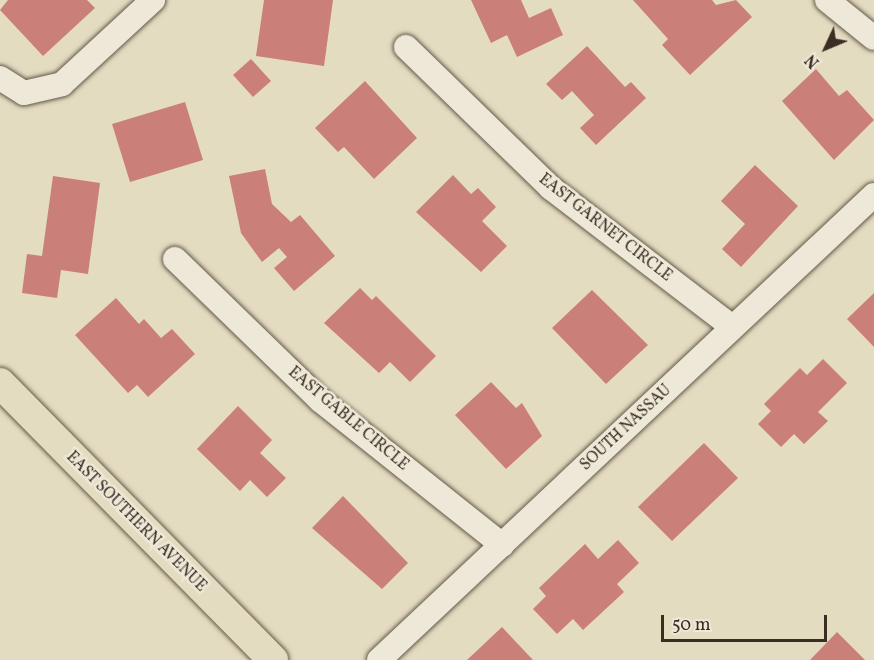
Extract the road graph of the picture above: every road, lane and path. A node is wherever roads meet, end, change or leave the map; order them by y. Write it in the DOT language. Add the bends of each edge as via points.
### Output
graph roads {
  1 [pos="153,0"];
  2 [pos="827,0"];
  3 [pos="874,38"];
  4 [pos="406,47"];
  5 [pos="0,78"];
  6 [pos="874,195"];
  7 [pos="175,259"];
  8 [pos="732,327"];
  9 [pos="0,383"];
  10 [pos="502,545"];
  11 [pos="273,660"];
  12 [pos="379,660"];
  1 -- 5 [label="street" via="62,84 24,93"];
  2 -- 3 [label="street"];
  4 -- 8 [label="street, EAST GARNET CIRCLE" via="551,188"];
  6 -- 8 [label="street, SOUTH NASSAU"];
  7 -- 10 [label="street, EAST GABLE CIRCLE" via="320,400"];
  8 -- 10 [label="street, SOUTH NASSAU"];
  9 -- 11 [label="main road, EAST SOUTHERN AVENUE"];
  10 -- 12 [label="street, SOUTH NASSAU"];
}
